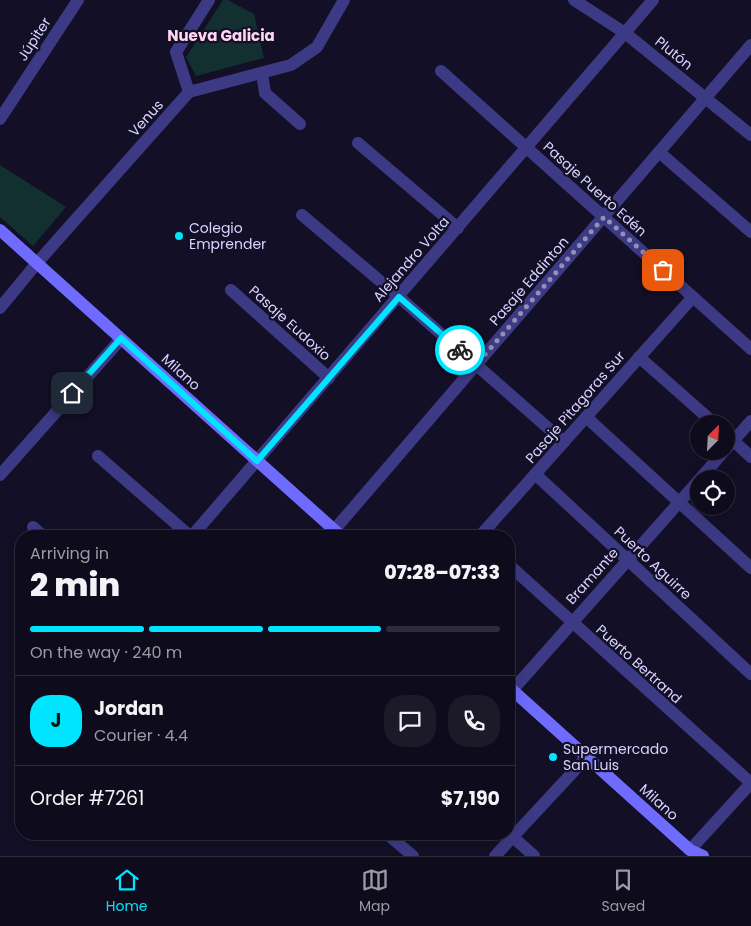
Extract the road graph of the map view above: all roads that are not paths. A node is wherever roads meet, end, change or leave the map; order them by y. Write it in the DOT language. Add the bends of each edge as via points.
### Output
graph roads {
  1 [pos="78,0"];
  2 [pos="208,0"];
  3 [pos="344,0"];
  4 [pos="574,0"];
  5 [pos="653,0"];
  6 [pos="625,33"];
  7 [pos="751,44"];
  8 [pos="441,71"];
  9 [pos="262,73"];
  10 [pos="190,92"];
  11 [pos="705,98"];
  12 [pos="0,119"];
  13 [pos="300,124"];
  14 [pos="751,135"];
  15 [pos="358,142"];
  16 [pos="527,148"];
  17 [pos="660,152"];
  18 [pos="302,215"];
  19 [pos="604,217"];
  20 [pos="458,228"];
  21 [pos="0,230"];
  22 [pos="751,232"];
  23 [pos="37,263"];
  24 [pos="231,290"];
  25 [pos="693,296"];
  26 [pos="399,297"];
  27 [pos="0,308"];
  28 [pos="121,338"];
  29 [pos="751,349"];
  30 [pos="639,357"];
  31 [pos="476,365"];
  32 [pos="329,378"];
  33 [pos="705,415"];
  34 [pos="586,416"];
  35 [pos="751,421"];
  36 [pos="735,437"];
  37 [pos="564,442"];
  38 [pos="735,448"];
  39 [pos="98,456"];
  40 [pos="751,457"];
  41 [pos="715,460"];
  42 [pos="257,461"];
  43 [pos="706,470"];
  44 [pos="0,474"];
  45 [pos="536,474"];
  46 [pos="690,489"];
  47 [pos="679,502"];
  48 [pos="33,528"];
  49 [pos="36,530"];
  50 [pos="184,530"];
  51 [pos="196,530"];
  52 [pos="331,530"];
  53 [pos="338,530"];
  54 [pos="485,530"];
  55 [pos="627,560"];
  56 [pos="751,568"];
  57 [pos="515,571"];
  58 [pos="571,623"];
  59 [pos="751,674"];
  60 [pos="515,685"];
  61 [pos="515,694"];
  62 [pos="587,757"];
  63 [pos="751,783"];
  64 [pos="515,835"];
  65 [pos="515,839"];
  66 [pos="394,840"];
  67 [pos="510,840"];
  68 [pos="696,854"];
  69 [pos="413,856"];
  70 [pos="495,856"];
  71 [pos="534,856"];
  1 -- 12 [label="street, Júpiter"];
  2 -- 10 [label="street" via="176,52"];
  3 -- 9 [label="street" via="317,47 291,65"];
  4 -- 6 [label="street, Plutón"];
  5 -- 6 [label="street, Alejandro Volta"];
  6 -- 11 [label="street, Plutón"];
  6 -- 16 [label="street, Alejandro Volta"];
  7 -- 11 [label="street, Pasaje Eddinton"];
  8 -- 16 [label="street, Pasaje Puerto Edén"];
  9 -- 10 [label="street"];
  9 -- 13 [label="street" via="265,93"];
  10 -- 23 [label="street, Venus"];
  11 -- 14 [label="street, Plutón"];
  11 -- 17 [label="street, Pasaje Eddinton"];
  15 -- 20 [label="street"];
  16 -- 19 [label="street, Pasaje Puerto Edén"];
  16 -- 20 [label="street, Alejandro Volta"];
  17 -- 19 [label="street, Pasaje Eddinton"];
  17 -- 22 [label="street"];
  18 -- 26 [label="street"];
  19 -- 25 [label="street, Pasaje Puerto Edén"];
  19 -- 31 [label="street, Pasaje Eddinton"];
  20 -- 26 [label="street, Alejandro Volta"];
  21 -- 23 [label="street, Milano"];
  23 -- 27 [label="street, Venus"];
  23 -- 28 [label="street, Milano"];
  24 -- 32 [label="street, Pasaje Eudoxio"];
  25 -- 29 [label="street, Pasaje Puerto Edén"];
  25 -- 30 [label="street, Pasaje Pitagoras Sur"];
  26 -- 31 [label="street"];
  26 -- 32 [label="street, Alejandro Volta"];
  28 -- 42 [label="street, Milano"];
  28 -- 44 [label="street"];
  30 -- 33 [label="street"];
  30 -- 34 [label="street, Pasaje Pitagoras Sur"];
  31 -- 37 [label="street"];
  31 -- 53 [label="street, Pasaje Eddinton"];
  32 -- 42 [label="street, Alejandro Volta"];
  34 -- 37 [label="street, Pasaje Pitagoras Sur"];
  34 -- 47 [label="street"];
  35 -- 36 [label="street, Bramante"];
  37 -- 45 [label="street, Pasaje Pitagoras Sur"];
  38 -- 40 [label="street"];
  39 -- 50 [label="street"];
  41 -- 43 [label="street, Bramante"];
  42 -- 51 [label="street, Alejandro Volta"];
  42 -- 52 [label="street, Milano"];
  45 -- 54 [label="street, Pasaje Pitagoras Sur"];
  45 -- 55 [label="street, Puerto Aguirre"];
  46 -- 47 [label="street, Bramante"];
  47 -- 55 [label="street, Bramante"];
  47 -- 56 [label="street"];
  48 -- 49 [label="street"];
  55 -- 58 [label="street, Bramante"];
  55 -- 59 [label="street, Puerto Aguirre"];
  57 -- 58 [label="street, Puerto Bertrand"];
  58 -- 60 [label="street, Bramante"];
  58 -- 63 [label="street, Puerto Bertrand"];
  61 -- 62 [label="street, Milano"];
  62 -- 64 [label="street"];
  62 -- 68 [label="street, Milano"];
  63 -- 68 [label="street"];
  65 -- 71 [label="street"];
  66 -- 69 [label="street"];
  67 -- 70 [label="street"];
}
